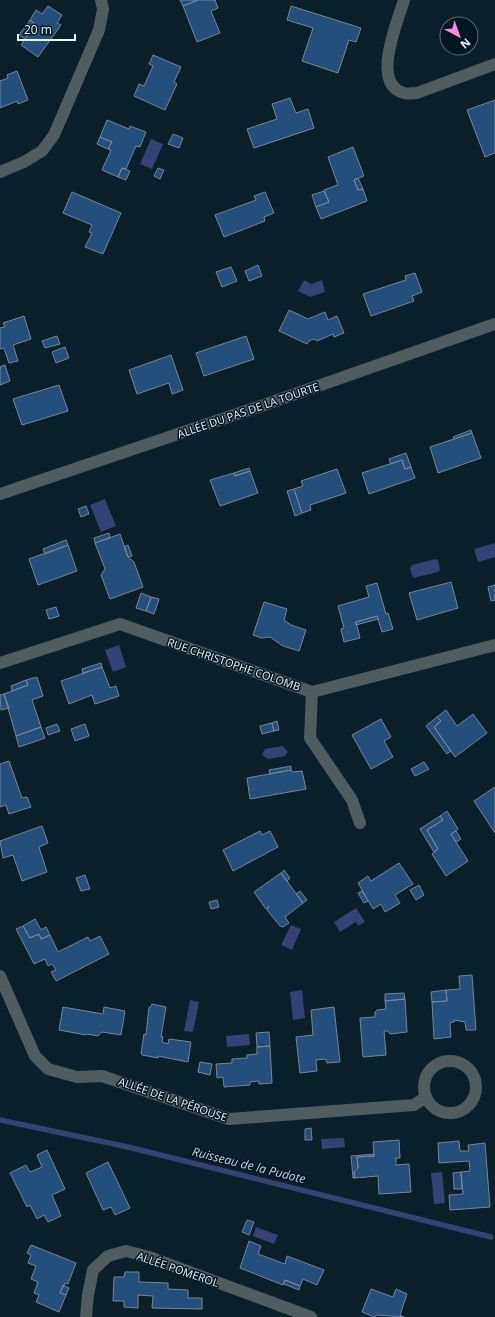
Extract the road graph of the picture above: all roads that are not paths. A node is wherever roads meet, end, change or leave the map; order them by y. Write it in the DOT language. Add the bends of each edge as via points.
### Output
graph roads {
  1 [pos="101,0"];
  2 [pos="404,0"];
  3 [pos="495,64"];
  4 [pos="0,172"];
  5 [pos="495,324"];
  6 [pos="0,494"];
  7 [pos="495,645"];
  8 [pos="0,663"];
  9 [pos="312,692"];
  10 [pos="360,823"];
  11 [pos="0,976"];
  12 [pos="426,1097"];
  13 [pos="86,1317"];
  14 [pos="311,1317"];
  1 -- 4 [label="street" via="103,9 99,30 54,135 42,151"];
  2 -- 3 [label="street" via="387,60 386,73 394,86 404,93 417,93"];
  5 -- 6 [label="street, ALLÉE DU PAS DE LA TOURTE"];
  7 -- 9 [label="street, RUE CHRISTOPHE COLOMB"];
  8 -- 9 [label="street, RUE CHRISTOPHE COLOMB" via="120,624"];
  9 -- 10 [label="street" via="310,738 352,800"];
  11 -- 12 [label="street, ALLÉE DE LA PÉROUSE" via="35,1056 48,1070 77,1077 102,1076 229,1119 414,1105"];
  12 -- 12 [label="street" via="438,1110 455,1112 470,1103 476,1086 474,1078 470,1070 460,1063 447,1060 427,1074 424,1081"];
  13 -- 14 [label="street, ALLÉE POMEROL" via="94,1270 108,1256 126,1251 149,1257"];
}
